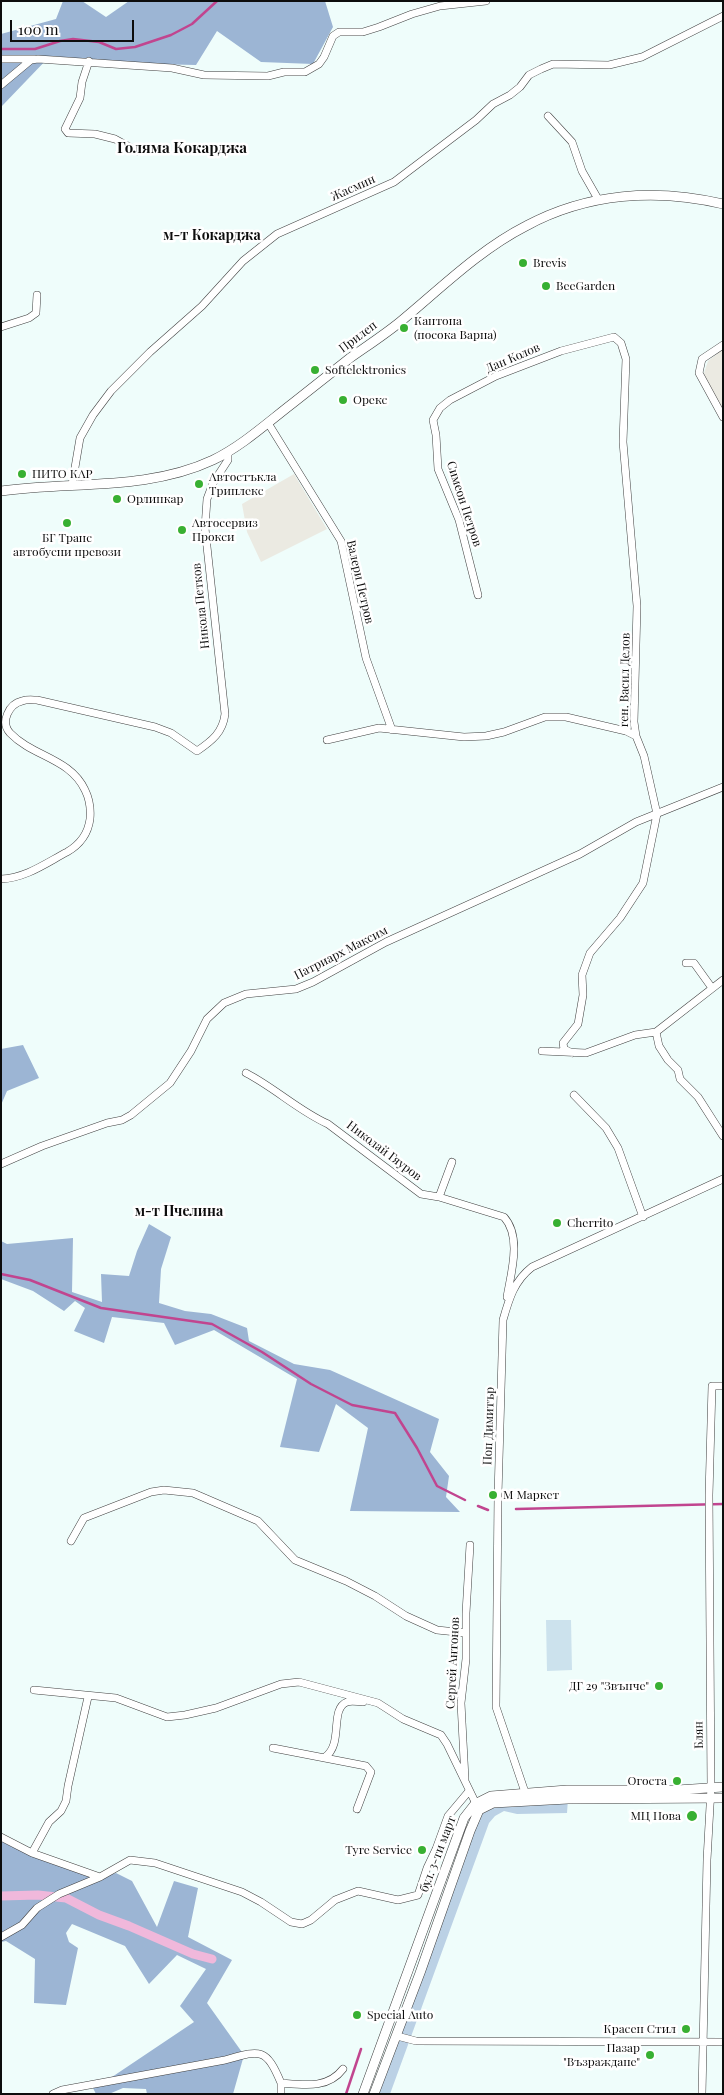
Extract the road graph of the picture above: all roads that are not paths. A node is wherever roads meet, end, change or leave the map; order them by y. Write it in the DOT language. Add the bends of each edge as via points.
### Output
graph roads {
  1 [pos="486,1"];
  2 [pos="723,16"];
  3 [pos="1,59"];
  4 [pos="38,59"];
  5 [pos="89,61"];
  6 [pos="1,84"];
  7 [pos="548,116"];
  8 [pos="137,151"];
  9 [pos="598,199"];
  10 [pos="723,204"];
  11 [pos="37,296"];
  12 [pos="1,327"];
  13 [pos="614,337"];
  14 [pos="723,345"];
  15 [pos="723,417"];
  16 [pos="433,420"];
  17 [pos="268,422"];
  18 [pos="228,452"];
  19 [pos="72,485"];
  20 [pos="1,491"];
  21 [pos="478,595"];
  22 [pos="392,730"];
  23 [pos="636,736"];
  24 [pos="327,740"];
  25 [pos="723,787"];
  26 [pos="656,814"];
  27 [pos="1,879"];
  28 [pos="686,963"];
  29 [pos="723,980"];
  30 [pos="712,988"];
  31 [pos="656,1032"];
  32 [pos="542,1051"];
  33 [pos="572,1053"];
  34 [pos="246,1072"];
  35 [pos="574,1095"];
  36 [pos="723,1136"];
  37 [pos="452,1162"];
  38 [pos="1,1164"];
  39 [pos="723,1179"];
  40 [pos="439,1197"];
  41 [pos="643,1217"];
  42 [pos="503,1320"];
  43 [pos="723,1386"];
  44 [pos="71,1541"];
  45 [pos="470,1545"];
  46 [pos="466,1633"];
  47 [pos="34,1690"];
  48 [pos="88,1697"];
  49 [pos="368,1701"];
  50 [pos="272,1748"];
  51 [pos="325,1757"];
  52 [pos="466,1782"];
  53 [pos="711,1788"];
  54 [pos="723,1788"];
  55 [pos="469,1790"];
  56 [pos="527,1796"];
  57 [pos="710,1798"];
  58 [pos="723,1798"];
  59 [pos="477,1807"];
  60 [pos="357,1809"];
  61 [pos="1,1837"];
  62 [pos="32,1853"];
  63 [pos="100,1877"];
  64 [pos="1,1937"];
  65 [pos="397,2036"];
  66 [pos="703,2042"];
  67 [pos="723,2042"];
  68 [pos="343,2069"];
  69 [pos="281,2083"];
  70 [pos="94,2085"];
  71 [pos="53,2094"];
  72 [pos="92,2094"];
  73 [pos="281,2094"];
  74 [pos="363,2094"];
  75 [pos="374,2094"];
  76 [pos="702,2094"];
  1 -- 5 [label="street" via="440,6 363,32 338,32 319,64 305,72 268,76 204,75 172,68"];
  2 -- 19 [label="street, Жасмин" via="642,57 609,65 553,64 541,69 529,75 510,95 493,104 394,182 277,234 243,261 202,306 111,391 80,438"];
  3 -- 4 [label="street"];
  4 -- 5 [label="street"];
  4 -- 6 [label="street" via="31,60"];
  5 -- 8 [label="street" via="80,98 65,129 68,133 116,139"];
  7 -- 9 [label="street" via="572,142 582,170"];
  9 -- 10 [label="street, Прилеп" via="665,194"];
  9 -- 17 [label="street, Прилеп" via="567,207 524,226"];
  11 -- 12 [label="street" via="36,313"];
  13 -- 16 [label="street, Дан Колов" via="561,351 496,376 450,400"];
  13 -- 23 [label="street, ген. Васил Делов" via="621,343 626,359 624,451 637,606"];
  14 -- 15 [label="street" via="702,360 699,373"];
  16 -- 21 [label="street, Симеон Петров" via="438,469 459,520"];
  17 -- 18 [label="street, Прилеп"];
  17 -- 22 [label="street, Валери Петров" via="340,541 366,658"];
  18 -- 19 [label="street, Прилеп" via="198,466 158,478"];
  18 -- 27 [label="street, Никола Петков" via="228,460 207,499 205,528 224,726 197,751 171,733 155,727 37,700 15,704 5,721 9,732 63,764 80,779 91,806 88,830 77,846 31,872"];
  19 -- 20 [label="street, Прилеп"];
  22 -- 23 [label="street" via="486,736 545,718 566,717"];
  22 -- 24 [label="street" via="379,728"];
  23 -- 26 [label="street, ген. Васил Делов" via="644,756"];
  25 -- 26 [label="street, Патриарх Максим"];
  26 -- 33 [label="street, ген. Васил Делов" via="643,883 620,918 590,953 582,975 583,995 578,1024 563,1043 564,1049"];
  26 -- 38 [label="street, Патриарх Максим" via="539,874 386,942 313,982 296,989 246,994 224,1004 208,1019 170,1083 130,1116 42,1146"];
  28 -- 30 [label="street" via="694,963"];
  29 -- 30 [label="street"];
  30 -- 31 [label="street"];
  31 -- 33 [label="street" via="635,1035 586,1054"];
  31 -- 36 [label="street" via="661,1049 678,1070 680,1079 698,1097"];
  32 -- 33 [label="street"];
  34 -- 40 [label="street, Николай Гяуров" via="335,1128 421,1194"];
  35 -- 41 [label="street" via="606,1128 618,1148"];
  37 -- 40 [label="street"];
  39 -- 41 [label="street, Поп Димитър"];
  40 -- 42 [label="street, Николай Гяуров" via="495,1213 510,1224 513,1233 512,1264"];
  41 -- 42 [label="street, Поп Димитър" via="532,1267 520,1276"];
  42 -- 56 [label="street, Поп Димитър" via="496,1707"];
  43 -- 53 [label="street, Блян" via="712,1386 709,1499"];
  44 -- 46 [label="street" via="84,1518 123,1502 164,1490 193,1493 258,1521 295,1560 346,1580 406,1616 437,1630"];
  45 -- 46 [label="street, Сергей Антонов"];
  46 -- 52 [label="street, Сергей Антонов" via="461,1703"];
  47 -- 48 [label="street"];
  48 -- 49 [label="street" via="116,1698 167,1717 216,1708 291,1682 342,1692"];
  48 -- 62 [label="street" via="66,1801 49,1822"];
  49 -- 51 [label="street" via="350,1701 342,1705 334,1748"];
  49 -- 52 [label="street" via="385,1706 402,1719 442,1735"];
  50 -- 51 [label="street"];
  51 -- 60 [label="street" via="366,1766 370,1772"];
  52 -- 55 [label="street"];
  53 -- 54 [label="street"];
  53 -- 56 [label="street"];
  53 -- 57 [label="street, Блян"];
  55 -- 59 [label="street"];
  55 -- 63 [label="street" via="448,1816 418,1895 398,1900 358,1891 335,1900 302,1924 291,1922 242,1892 155,1863 130,1860"];
  56 -- 57 [label="street"];
  56 -- 59 [label="street"];
  57 -- 58 [label="street"];
  57 -- 66 [label="street, Блян"];
  59 -- 65 [label="street, бул. 3-ти март"];
  59 -- 74 [label="street, бул. 3-ти март" via="464,1818"];
  61 -- 62 [label="street"];
  62 -- 63 [label="street"];
  63 -- 64 [label="street" via="59,1894"];
  65 -- 66 [label="street" via="416,2041"];
  65 -- 75 [label="street, бул. 3-ти март"];
  66 -- 67 [label="street"];
  66 -- 76 [label="street, Блян"];
  68 -- 69 [label="street" via="338,2076 315,2086"];
  69 -- 70 [label="street" via="273,2064 264,2054 252,2052"];
  69 -- 73 [label="street"];
  70 -- 71 [label="street"];
  70 -- 72 [label="street"];
}
